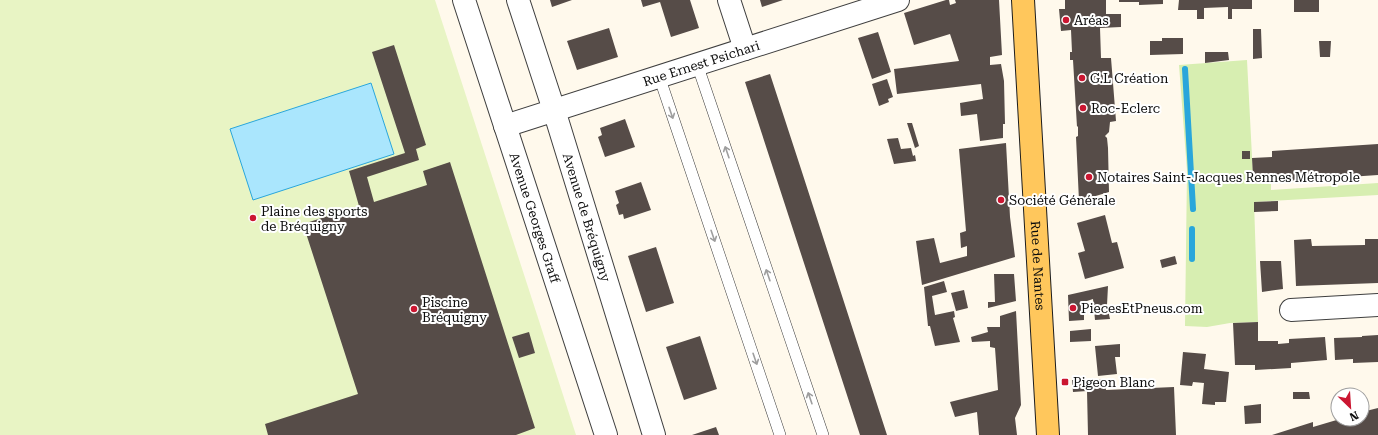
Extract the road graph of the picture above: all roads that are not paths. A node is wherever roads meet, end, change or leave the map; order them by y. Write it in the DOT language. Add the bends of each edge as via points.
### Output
graph roads {
  1 [pos="464,0"];
  2 [pos="518,0"];
  3 [pos="729,0"];
  4 [pos="898,0"];
  5 [pos="1023,0"];
  6 [pos="858,6"];
  7 [pos="745,49"];
  8 [pos="697,64"];
  9 [pos="659,76"];
  10 [pos="554,110"];
  11 [pos="505,126"];
  12 [pos="1378,305"];
  13 [pos="1291,310"];
  14 [pos="606,435"];
  15 [pos="654,435"];
  16 [pos="780,435"];
  17 [pos="823,435"];
  18 [pos="1048,435"];
  1 -- 11 [label="street, Avenue Georges Graff"];
  2 -- 10 [label="street, Avenue de Bréquigny"];
  3 -- 7 [label="street"];
  4 -- 6 [label="street, Rue Ernest Psichari"];
  5 -- 18 [label="main road, Rue de Nantes"];
  6 -- 7 [label="street, Rue Ernest Psichari"];
  7 -- 8 [label="street, Rue Ernest Psichari"];
  8 -- 9 [label="street, Rue Ernest Psichari"];
  17 -- 8 [label="lane, one-way"];
  9 -- 10 [label="street, Rue Ernest Psichari"];
  9 -- 16 [label="lane, one-way"];
  10 -- 11 [label="street, Rue Ernest Psichari"];
  10 -- 15 [label="street, Avenue de Bréquigny"];
  11 -- 14 [label="street, Avenue Georges Graff"];
  12 -- 13 [label="street"];
}
